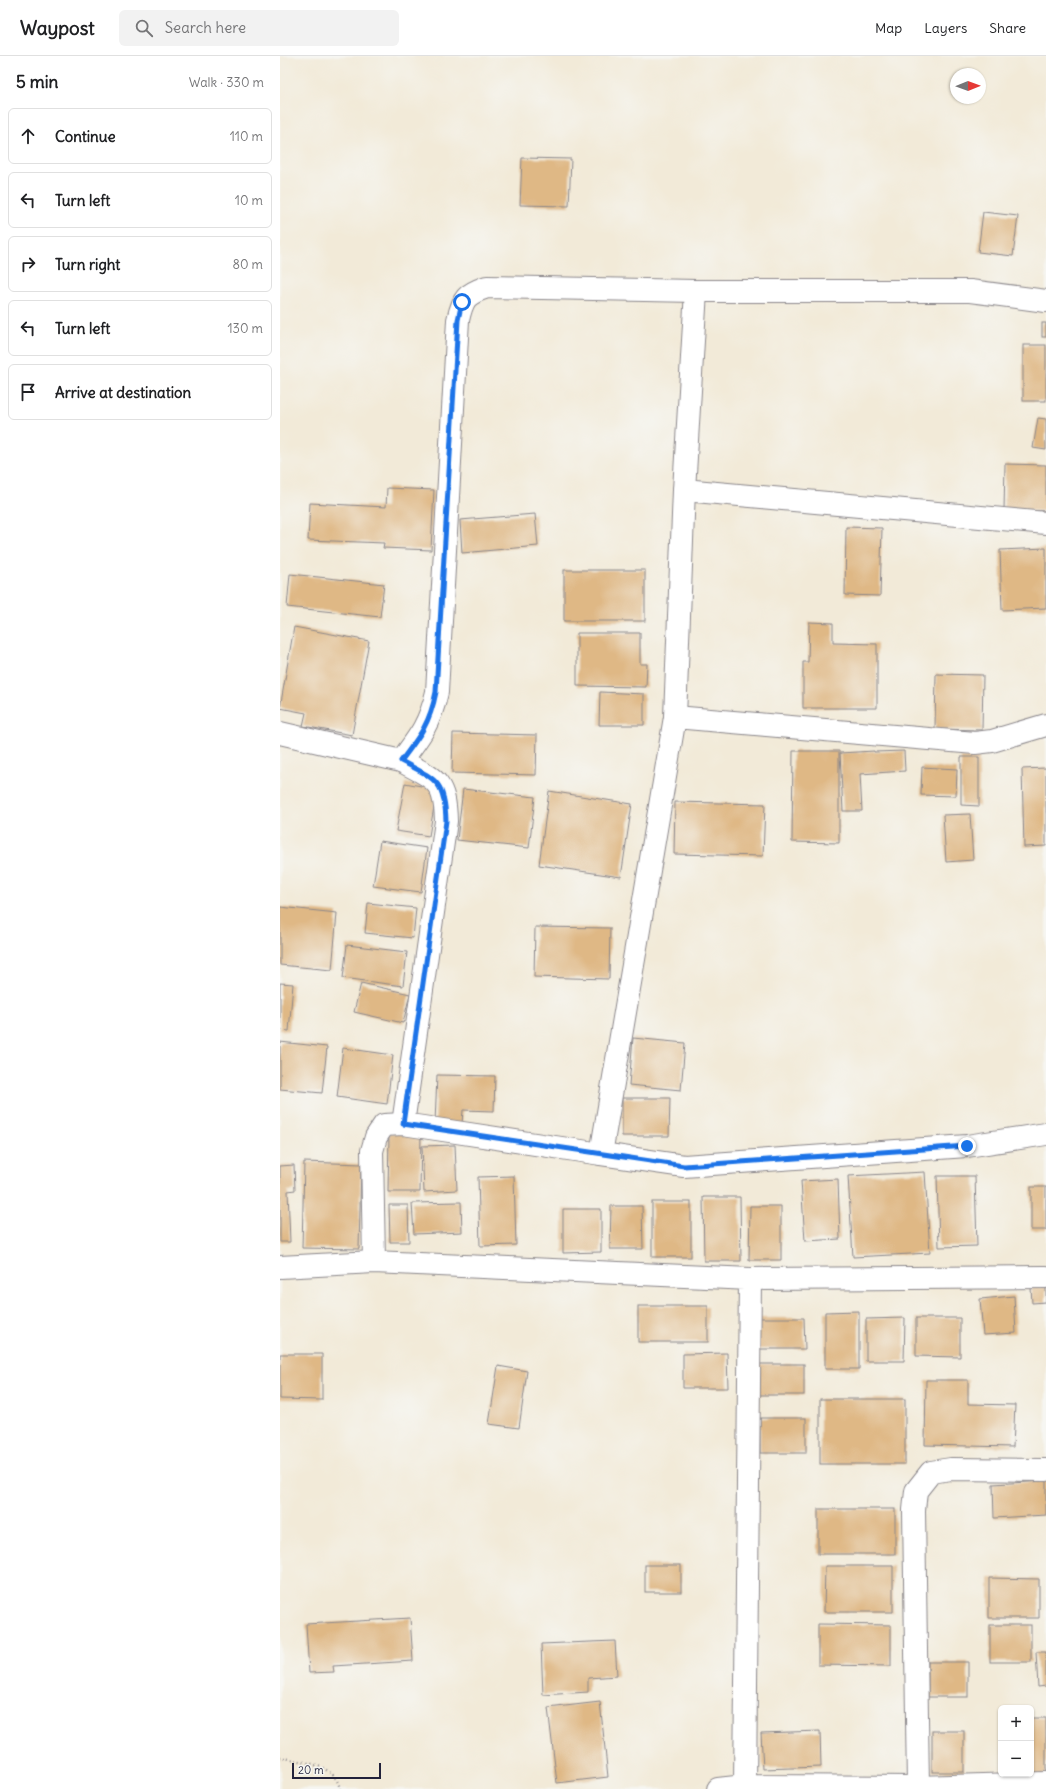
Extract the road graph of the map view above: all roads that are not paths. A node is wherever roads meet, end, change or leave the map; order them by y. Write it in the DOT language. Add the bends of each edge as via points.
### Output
graph roads {
  1 [pos="696,291"];
  2 [pos="1046,301"];
  3 [pos="684,490"];
  4 [pos="1046,523"];
  5 [pos="675,717"];
  6 [pos="1046,725"];
  7 [pos="280,732"];
  8 [pos="401,761"];
  9 [pos="403,1124"];
  10 [pos="1046,1134"];
  11 [pos="601,1154"];
  12 [pos="374,1262"];
  13 [pos="280,1267"];
  14 [pos="1046,1277"];
  15 [pos="750,1279"];
  16 [pos="1046,1470"];
  17 [pos="1046,1783"];
  18 [pos="745,1786"];
  19 [pos="918,1787"];
  20 [pos="718,1789"];
  1 -- 2 [label="street" via="970,291"];
  1 -- 3 [label="street"];
  1 -- 8 [label="street" via="487,287 472,292 462,302 458,320 436,692 432,713 423,733"];
  3 -- 4 [label="street"];
  3 -- 5 [label="street"];
  5 -- 6 [label="street" via="975,743 992,741"];
  5 -- 11 [label="street"];
  7 -- 8 [label="street"];
  8 -- 9 [label="street" via="429,776 439,785 445,804 446,821"];
  9 -- 11 [label="street"];
  9 -- 12 [label="street" via="384,1125 376,1137 372,1151"];
  10 -- 11 [label="street" via="967,1146 684,1166"];
  12 -- 13 [label="street"];
  12 -- 15 [label="street"];
  14 -- 15 [label="street"];
  15 -- 18 [label="street"];
  16 -- 19 [label="street" via="951,1469 931,1472 916,1491 914,1510"];
  17 -- 19 [label="street"];
  18 -- 19 [label="street"];
  18 -- 20 [label="street"];
}
